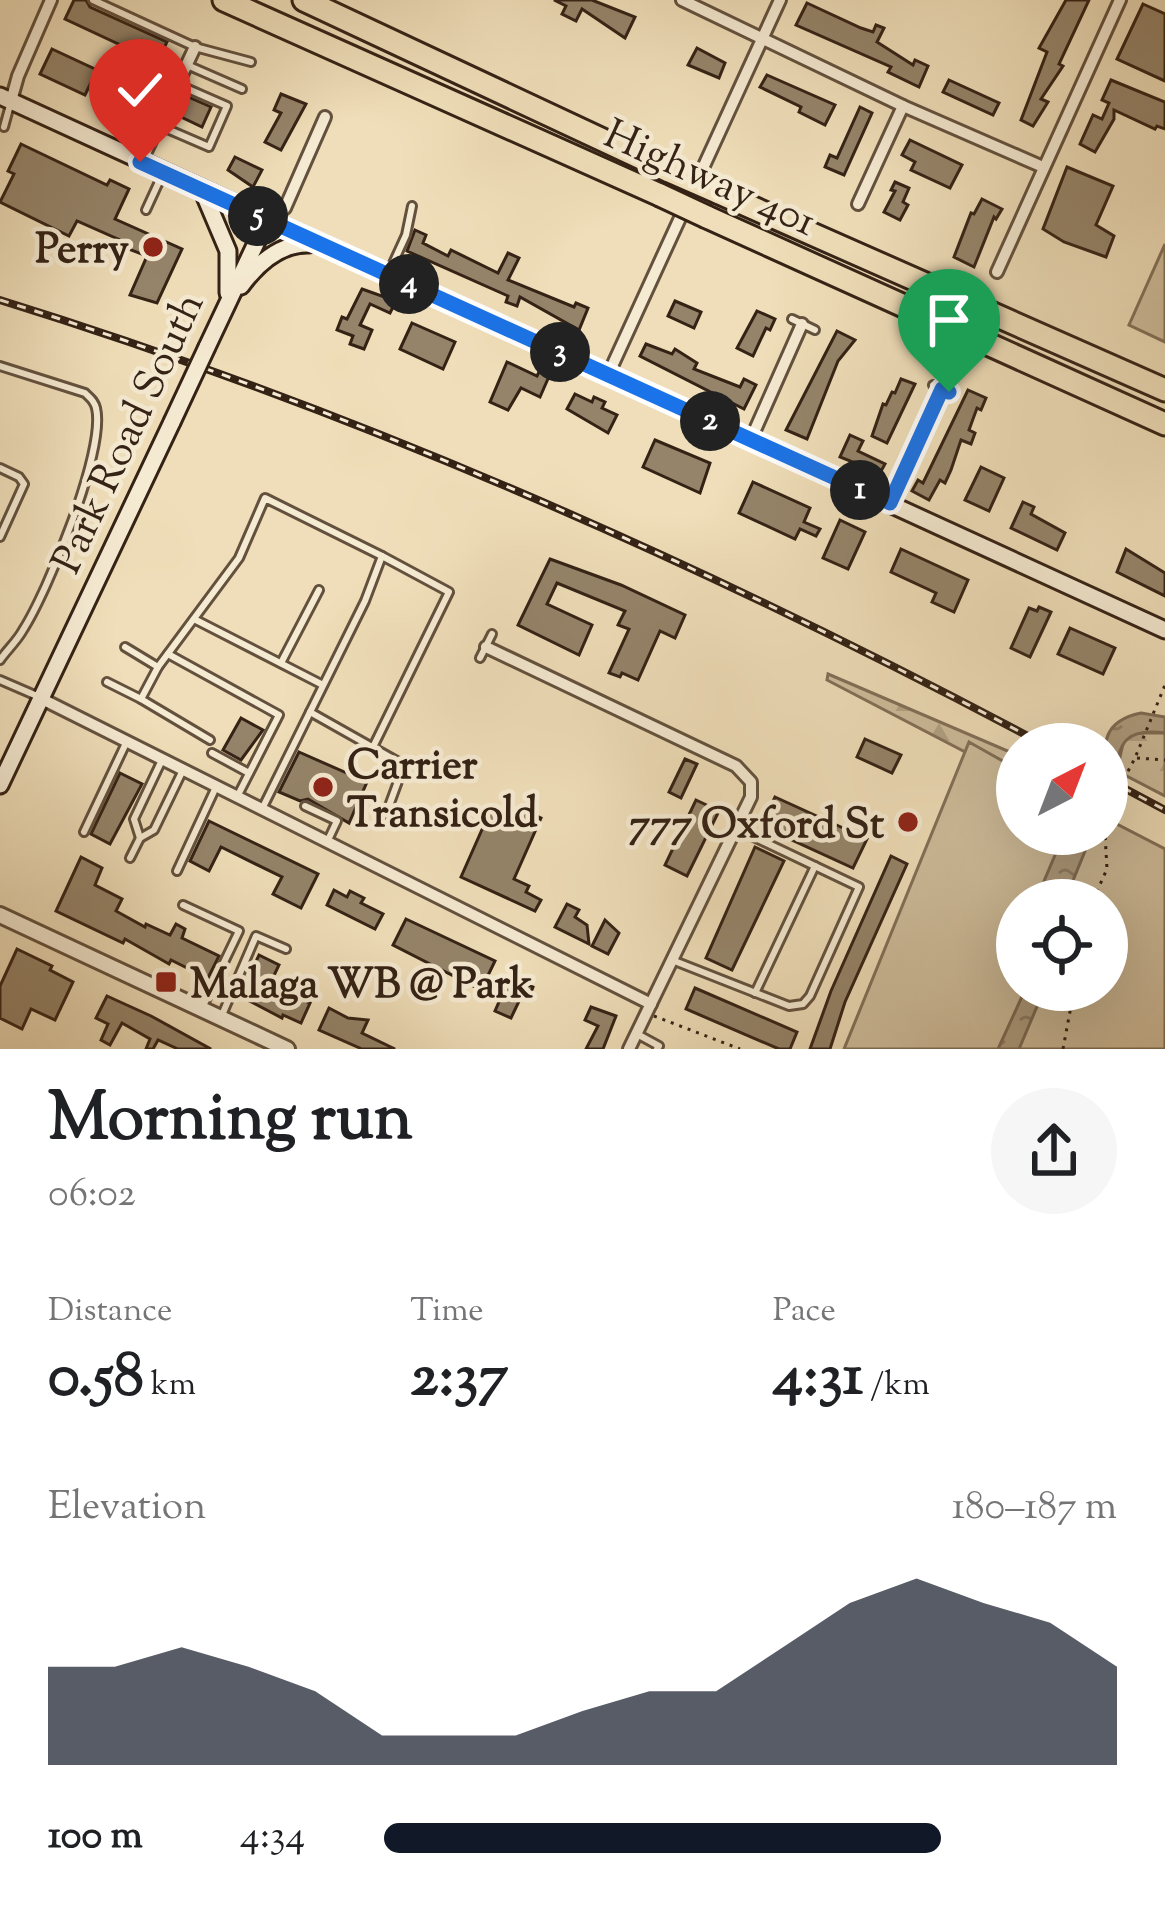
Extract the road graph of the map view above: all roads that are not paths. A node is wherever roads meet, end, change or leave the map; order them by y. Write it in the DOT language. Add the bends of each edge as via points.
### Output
graph roads {
  1 [pos="51,0"];
  2 [pos="93,0"];
  3 [pos="224,0"];
  4 [pos="304,0"];
  5 [pos="682,0"];
  6 [pos="780,0"];
  7 [pos="1120,0"];
  8 [pos="763,40"];
  9 [pos="195,47"];
  10 [pos="251,62"];
  11 [pos="188,64"];
  12 [pos="178,84"];
  13 [pos="242,89"];
  14 [pos="6,99"];
  15 [pos="903,106"];
  16 [pos="325,117"];
  17 [pos="158,125"];
  18 [pos="4,127"];
  19 [pos="140,162"];
  20 [pos="1043,167"];
  21 [pos="164,173"];
  22 [pos="202,192"];
  23 [pos="858,204"];
  24 [pos="412,206"];
  25 [pos="146,210"];
  26 [pos="267,220"];
  27 [pos="326,247"];
  28 [pos="997,272"];
  29 [pos="388,275"];
  30 [pos="228,302"];
  31 [pos="797,321"];
  32 [pos="814,330"];
  33 [pos="0,366"];
  34 [pos="608,375"];
  35 [pos="941,389"];
  36 [pos="1165,390"];
  37 [pos="1165,424"];
  38 [pos="751,439"];
  39 [pos="0,468"];
  40 [pos="890,503"];
  41 [pos="0,537"];
  42 [pos="382,556"];
  43 [pos="319,590"];
  44 [pos="194,619"];
  45 [pos="1165,630"];
  46 [pos="492,634"];
  47 [pos="125,646"];
  48 [pos="483,652"];
  49 [pos="168,654"];
  50 [pos="0,660"];
  51 [pos="280,663"];
  52 [pos="158,667"];
  53 [pos="0,680"];
  54 [pos="107,682"];
  55 [pos="323,685"];
  56 [pos="40,698"];
  57 [pos="141,699"];
  58 [pos="310,712"];
  59 [pos="210,740"];
  60 [pos="127,742"];
  61 [pos="373,747"];
  62 [pos="212,753"];
  63 [pos="163,760"];
  64 [pos="182,770"];
  65 [pos="249,773"];
  66 [pos="0,785"];
  67 [pos="216,787"];
  68 [pos="236,798"];
  69 [pos="305,806"];
  70 [pos="261,810"];
  71 [pos="386,814"];
  72 [pos="736,829"];
  73 [pos="84,832"];
  74 [pos="140,838"];
  75 [pos="327,844"];
  76 [pos="130,858"];
  77 [pos="815,866"];
  78 [pos="177,871"];
  79 [pos="183,904"];
  80 [pos="0,915"];
  81 [pos="286,949"];
  82 [pos="672,960"];
  83 [pos="755,993"];
  84 [pos="649,1008"];
  85 [pos="202,1009"];
  86 [pos="220,1018"];
  87 [pos="637,1034"];
  88 [pos="287,1049"];
  89 [pos="629,1049"];
  90 [pos="657,1049"];
  1 -- 14 [label="street"];
  2 -- 9 [label="lane"];
  3 -- 37 [label="highway, Highway 401, bridge"];
  4 -- 36 [label="highway, Highway 401, bridge"];
  5 -- 8 [label="street"];
  6 -- 8 [label="street"];
  7 -- 20 [label="street"];
  8 -- 15 [label="street"];
  8 -- 34 [label="street"];
  9 -- 10 [label="lane"];
  9 -- 11 [label="street"];
  11 -- 12 [label="street"];
  11 -- 13 [label="lane"];
  12 -- 17 [label="street"];
  12 -- 17 [label="lane" via="227,106 209,147"];
  14 -- 18 [label="lane"];
  14 -- 19 [label="main road"];
  15 -- 20 [label="street"];
  15 -- 23 [label="street"];
  16 -- 26 [label="street, Park Road South" via="285,208"];
  17 -- 19 [label="street"];
  19 -- 21 [label="main road"];
  20 -- 28 [label="street"];
  21 -- 22 [label="main road"];
  21 -- 25 [label="lane"];
  22 -- 26 [label="main road"];
  22 -- 30 [label="main road" via="228,251"];
  24 -- 29 [label="lane"];
  26 -- 27 [label="main road"];
  26 -- 30 [label="main road, Park Road South"];
  27 -- 29 [label="main road"];
  27 -- 30 [label="main road" via="290,244"];
  29 -- 34 [label="main road"];
  30 -- 56 [label="main road, Park Road South, bridge"];
  31 -- 32 [label="lane"];
  31 -- 38 [label="street"];
  33 -- 50 [label="lane" via="85,393 97,413 66,536 25,628"];
  34 -- 38 [label="main road"];
  35 -- 40 [label="street"];
  38 -- 40 [label="main road"];
  39 -- 41 [label="lane" via="24,484"];
  40 -- 45 [label="main road"];
  42 -- 44 [label="lane" via="265,498 239,559"];
  42 -- 55 [label="lane"];
  42 -- 61 [label="lane" via="449,592"];
  43 -- 51 [label="lane"];
  44 -- 49 [label="lane"];
  44 -- 51 [label="lane"];
  46 -- 48 [label="lane"];
  47 -- 52 [label="lane"];
  48 -- 72 [label="street" via="736,766 751,782"];
  49 -- 52 [label="lane"];
  49 -- 65 [label="lane" via="279,715"];
  51 -- 55 [label="lane"];
  52 -- 57 [label="lane"];
  53 -- 56 [label="lane"];
  54 -- 57 [label="lane"];
  55 -- 58 [label="lane"];
  56 -- 60 [label="street"];
  56 -- 66 [label="main road, Park Road South"];
  57 -- 59 [label="lane"];
  58 -- 61 [label="lane"];
  58 -- 70 [label="lane"];
  60 -- 63 [label="street"];
  60 -- 73 [label="lane"];
  61 -- 71 [label="lane" via="404,765"];
  62 -- 65 [label="lane"];
  63 -- 64 [label="street"];
  63 -- 74 [label="lane" via="134,819"];
  64 -- 67 [label="street"];
  64 -- 74 [label="lane" via="154,830"];
  65 -- 68 [label="lane"];
  67 -- 68 [label="street"];
  67 -- 78 [label="lane"];
  68 -- 70 [label="street"];
  69 -- 75 [label="lane" via="337,821"];
  70 -- 75 [label="street"];
  72 -- 77 [label="lane"];
  72 -- 82 [label="street"];
  74 -- 76 [label="lane"];
  75 -- 84 [label="street"];
  77 -- 83 [label="lane"];
  77 -- 83 [label="lane" via="859,886 810,996 789,1006"];
  79 -- 85 [label="lane" via="239,932"];
  80 -- 85 [label="street"];
  81 -- 86 [label="lane" via="256,935"];
  82 -- 83 [label="lane"];
  82 -- 84 [label="street"];
  84 -- 87 [label="street"];
  85 -- 86 [label="street"];
  86 -- 88 [label="street"];
  87 -- 89 [label="street"];
  87 -- 90 [label="lane"];
}
